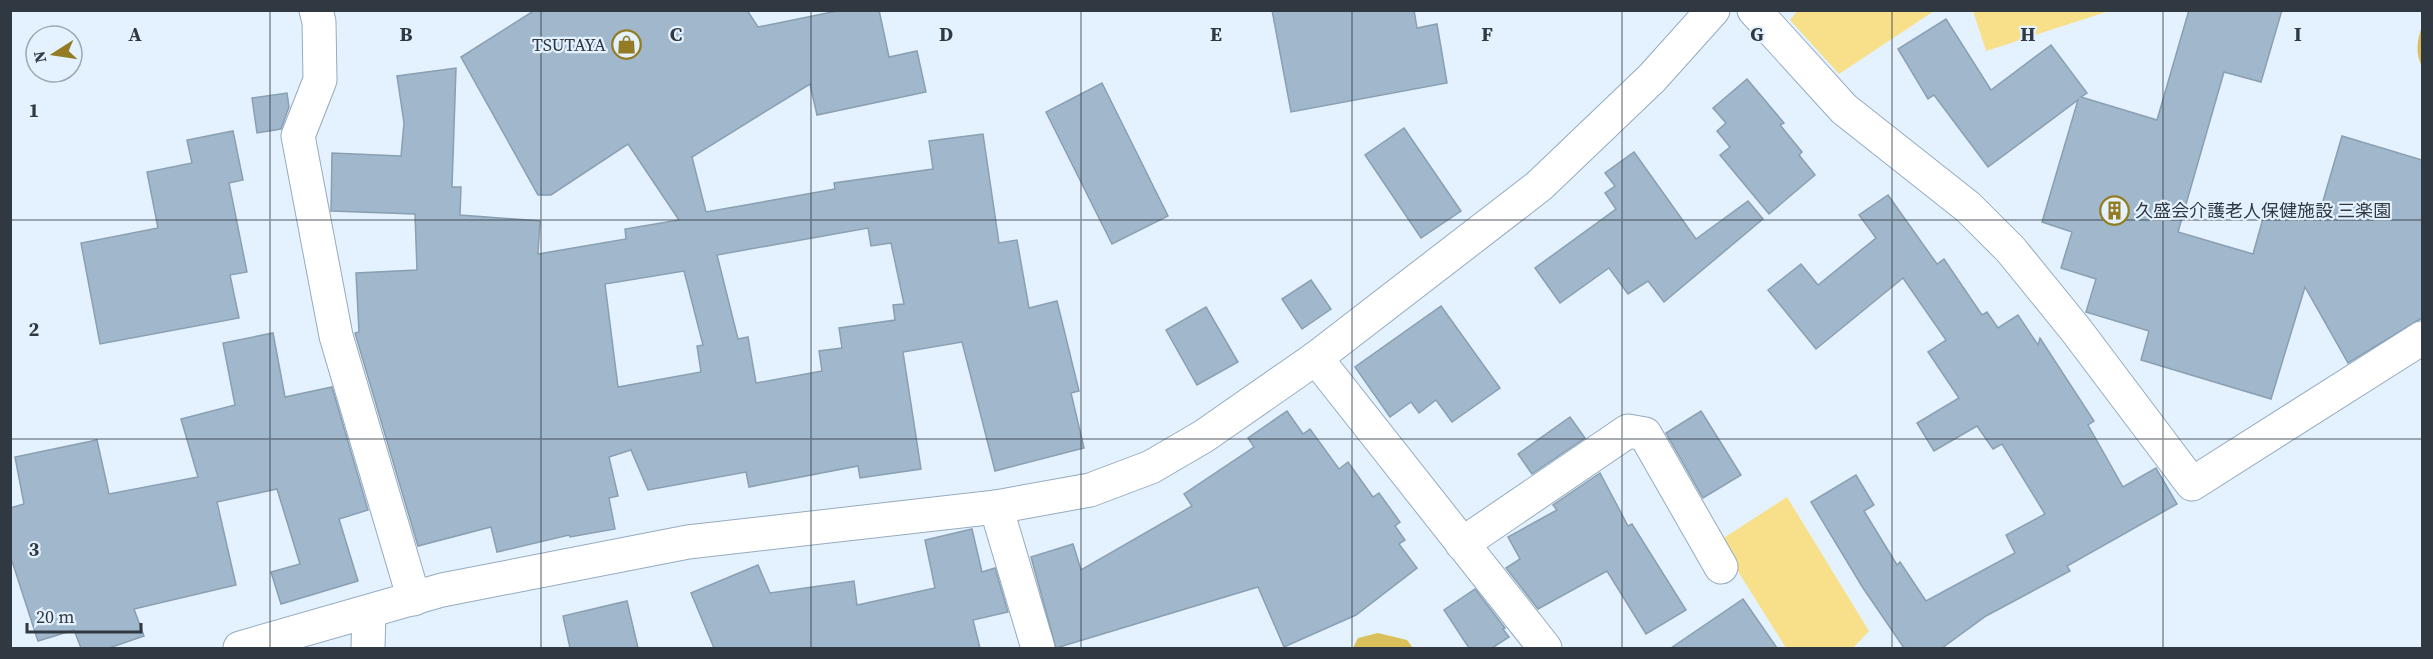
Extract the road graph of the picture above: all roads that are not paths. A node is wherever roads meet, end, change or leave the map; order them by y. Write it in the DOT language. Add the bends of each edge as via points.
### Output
graph roads {
  1 [pos="316,10"];
  2 [pos="1713,10"];
  3 [pos="1754,10"];
  4 [pos="2422,338"];
  5 [pos="1316,358"];
  6 [pos="996,507"];
  7 [pos="1462,544"];
  8 [pos="1721,567"];
  9 [pos="414,598"];
  10 [pos="369,612"];
  11 [pos="240,648"];
  12 [pos="368,648"];
  13 [pos="1038,648"];
  14 [pos="1545,648"];
  1 -- 9 [label="street" via="320,80 298,136 336,336"];
  2 -- 5 [label="street" via="1652,78 1539,186"];
  3 -- 4 [label="street" via="1844,110 1968,207 2011,250 2192,484"];
  5 -- 6 [label="street" via="1204,436 1151,467 1090,490"];
  5 -- 7 [label="street"];
  6 -- 9 [label="street" via="688,542"];
  6 -- 13 [label="street"];
  7 -- 8 [label="street" via="1628,431 1645,434"];
  7 -- 14 [label="street"];
  9 -- 10 [label="street"];
  10 -- 11 [label="street"];
  10 -- 12 [label="street"];
}
